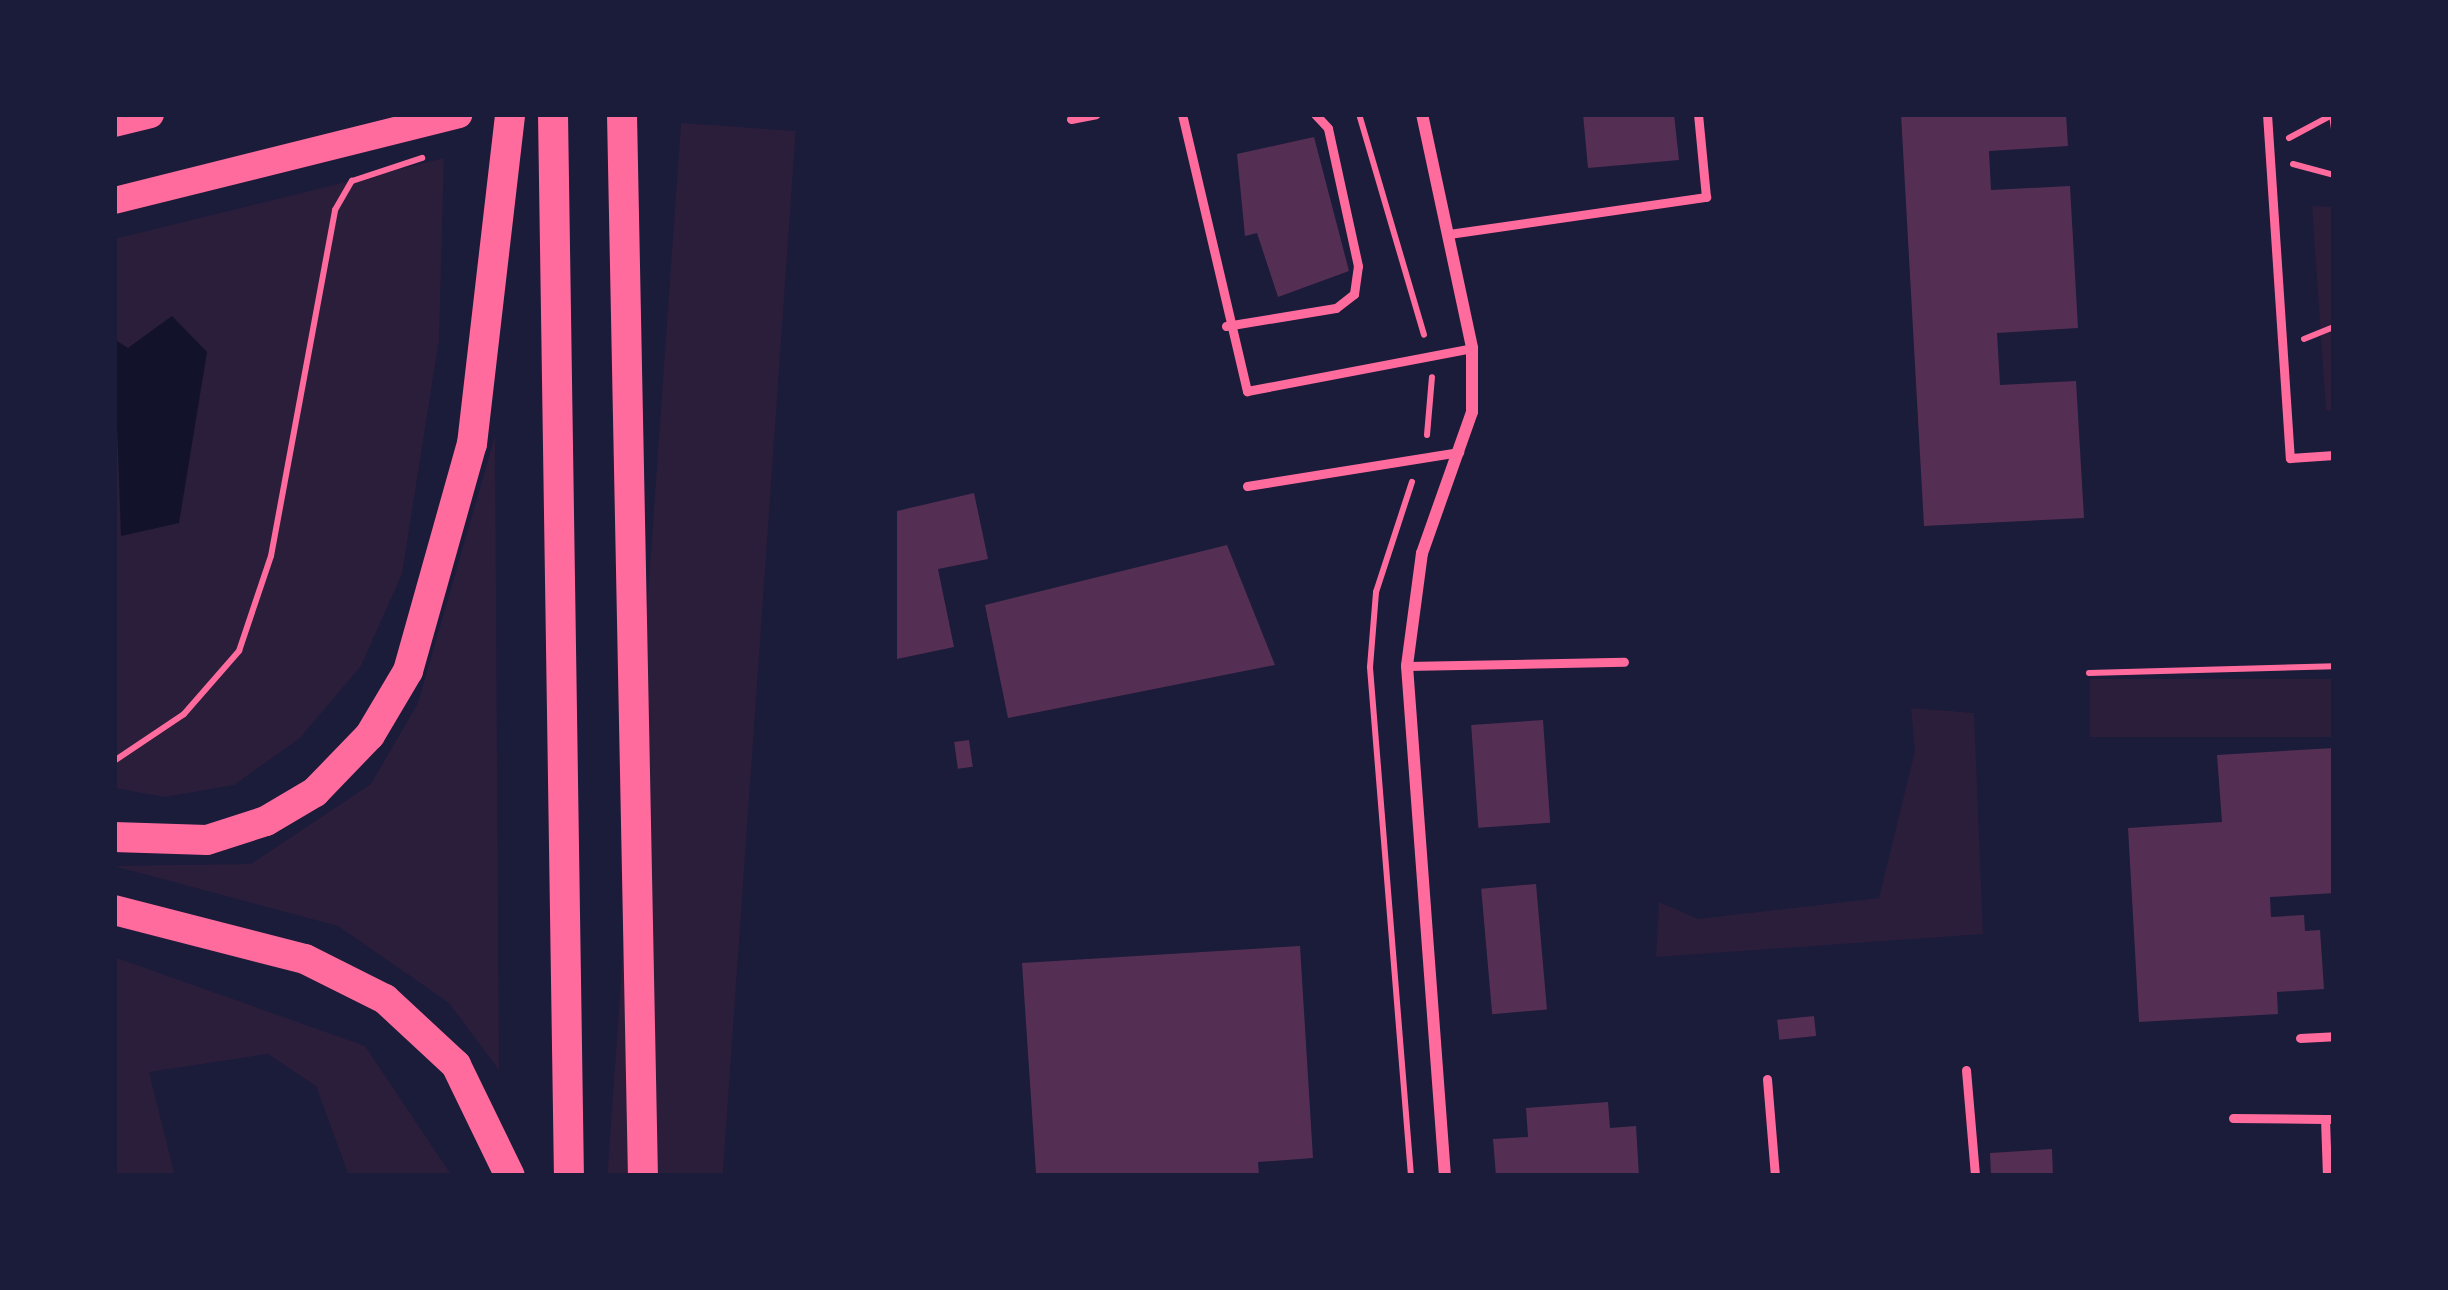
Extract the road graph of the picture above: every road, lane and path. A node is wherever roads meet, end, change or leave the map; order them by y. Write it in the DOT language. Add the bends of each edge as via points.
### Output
graph roads {
  1 [pos="150,114"];
  2 [pos="458,114"];
  3 [pos="510,114"];
  4 [pos="1096,114"];
  5 [pos="1182,114"];
  6 [pos="1315,114"];
  7 [pos="1411,114"];
  8 [pos="1422,114"];
  9 [pos="1698,114"];
  10 [pos="2267,114"];
  11 [pos="622,117"];
  12 [pos="1071,119"];
  13 [pos="114,123"];
  14 [pos="553,125"];
  15 [pos="2334,129"];
  16 [pos="1426,136"];
  17 [pos="2270,149"];
  18 [pos="441,152"];
  19 [pos="2334,175"];
  20 [pos="114,200"];
  21 [pos="1449,234"];
  22 [pos="1226,326"];
  23 [pos="2334,327"];
  24 [pos="2283,346"];
  25 [pos="1472,348"];
  26 [pos="1459,452"];
  27 [pos="2334,455"];
  28 [pos="1247,486"];
  29 [pos="1624,662"];
  30 [pos="1407,666"];
  31 [pos="2334,666"];
  32 [pos="2090,674"];
  33 [pos="114,761"];
  34 [pos="114,837"];
  35 [pos="114,910"];
  36 [pos="2334,1036"];
  37 [pos="2300,1038"];
  38 [pos="1966,1070"];
  39 [pos="1767,1079"];
  40 [pos="2233,1118"];
  41 [pos="2329,1119"];
  42 [pos="511,1176"];
  43 [pos="569,1176"];
  44 [pos="644,1176"];
  45 [pos="1445,1176"];
  46 [pos="1775,1176"];
  47 [pos="1976,1176"];
  48 [pos="2326,1176"];
  1 -- 13 [label="main road"];
  2 -- 20 [label="main road"];
  3 -- 34 [label="highway" via="472,444 408,671 370,736 315,792 266,821 207,840"];
  4 -- 12 [label="lane"];
  5 -- 22 [label="lane"];
  6 -- 22 [label="lane" via="1328,128 1353,243 1354,294 1336,308"];
  7 -- 16 [label="street"];
  8 -- 16 [label="street"];
  9 -- 21 [label="lane" via="1706,196"];
  10 -- 17 [label="lane"];
  11 -- 44 [label="highway"];
  14 -- 43 [label="highway"];
  15 -- 17 [label="path" via="2332,115"];
  16 -- 21 [label="street"];
  17 -- 19 [label="path" via="2310,175"];
  17 -- 24 [label="lane"];
  18 -- 33 [label="path" via="352,181 335,210 257,613 213,686"];
  21 -- 25 [label="street"];
  22 -- 25 [label="lane" via="1239,383 1259,394"];
  23 -- 24 [label="path"];
  24 -- 27 [label="lane" via="2290,458"];
  25 -- 26 [label="street"];
  26 -- 28 [label="lane"];
  26 -- 30 [label="street" via="1423,553"];
  29 -- 30 [label="lane"];
  30 -- 45 [label="street"];
  31 -- 32 [label="path"];
  35 -- 42 [label="highway" via="305,959 385,999 456,1065"];
  36 -- 37 [label="lane"];
  38 -- 47 [label="lane"];
  39 -- 46 [label="lane"];
  40 -- 41 [label="lane"];
  41 -- 48 [label="lane"];
}
